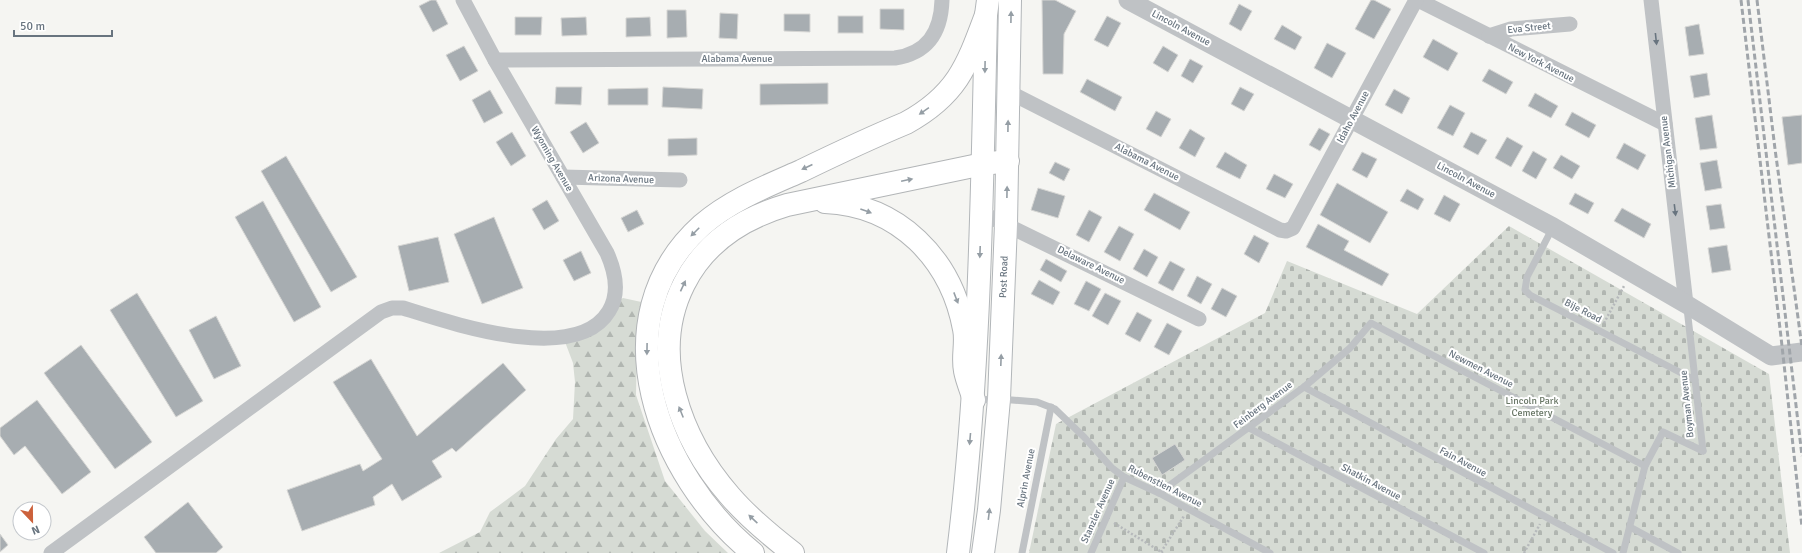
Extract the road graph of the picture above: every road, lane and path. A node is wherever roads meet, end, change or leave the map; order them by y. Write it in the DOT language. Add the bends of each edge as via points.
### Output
graph roads {
  1 [pos="463,0"];
  2 [pos="942,0"];
  3 [pos="1010,0"];
  4 [pos="1128,0"];
  5 [pos="1417,0"];
  6 [pos="1651,0"];
  7 [pos="987,7"];
  8 [pos="1570,24"];
  9 [pos="1489,36"];
  10 [pos="495,60"];
  11 [pos="1009,92"];
  12 [pos="1352,119"];
  13 [pos="1665,124"];
  14 [pos="1008,161"];
  15 [pos="983,164"];
  16 [pos="562,177"];
  17 [pos="680,180"];
  18 [pos="800,203"];
  19 [pos="982,213"];
  20 [pos="1006,224"];
  21 [pos="1553,227"];
  22 [pos="1286,231"];
  23 [pos="1624,286"];
  24 [pos="1686,304"];
  25 [pos="1199,318"];
  26 [pos="1370,323"];
  27 [pos="1600,330"];
  28 [pos="1802,352"];
  29 [pos="1695,380"];
  30 [pos="1304,387"];
  31 [pos="999,399"];
  32 [pos="974,400"];
  33 [pos="1051,407"];
  34 [pos="1250,428"];
  35 [pos="1646,466"];
  36 [pos="1124,477"];
  37 [pos="1159,493"];
  38 [pos="1189,509"];
  39 [pos="1544,516"];
  40 [pos="1106,518"];
  41 [pos="1630,527"];
  42 [pos="1162,552"];
  43 [pos="51,553"];
  44 [pos="753,553"];
  45 [pos="794,553"];
  46 [pos="958,553"];
  47 [pos="983,553"];
  48 [pos="1022,553"];
  49 [pos="1091,553"];
  50 [pos="1270,553"];
  51 [pos="1484,553"];
  52 [pos="1524,553"];
  53 [pos="1614,553"];
  54 [pos="1623,553"];
  55 [pos="1678,553"];
  1 -- 10 [label="street, Wyoming Avenue"];
  2 -- 10 [label="street, Alabama Avenue" via="938,26 932,38 909,56"];
  11 -- 3 [label="main road, Post Road, one-way"];
  4 -- 12 [label="street, Lincoln Avenue"];
  5 -- 9 [label="street, New York Avenue"];
  5 -- 12 [label="street, Idaho Avenue"];
  6 -- 13 [label="street, Michigan Avenue, one-way"];
  7 -- 15 [label="main road, one-way"];
  7 -- 44 [label="main road, one-way" via="967,64 953,85 936,102 906,122 749,194 722,209 689,239 674,259 658,289 648,323 646,346 649,380 658,415 676,458 696,490 733,536"];
  8 -- 9 [label="street, Eva Street" via="1506,30"];
  9 -- 13 [label="street, New York Avenue"];
  10 -- 16 [label="street, Wyoming Avenue"];
  14 -- 11 [label="main road, Post Road, one-way"];
  11 -- 22 [label="street, Alabama Avenue"];
  12 -- 21 [label="street, Lincoln Avenue"];
  12 -- 22 [label="street, Idaho Avenue" via="1293,228"];
  13 -- 24 [label="street, Michigan Avenue, one-way"];
  14 -- 15 [label="main road"];
  20 -- 14 [label="main road, Post Road, one-way"];
  18 -- 15 [label="main road, one-way"];
  15 -- 19 [label="main road"];
  16 -- 17 [label="street, Arizona Avenue"];
  16 -- 43 [label="street, Wyoming Avenue" via="607,253 614,274 615,297 612,306 602,322 594,328 567,336 512,337 473,329 403,308 381,312"];
  18 -- 32 [label="main road, one-way" via="830,203 862,209 891,222 929,250 946,276 959,309 965,330 965,370"];
  45 -- 18 [label="main road, one-way" via="740,507 703,459 676,401 668,350 670,324 677,299 688,276 705,253 724,235 748,219"];
  19 -- 20 [label="street, Delaware Avenue"];
  19 -- 32 [label="main road, one-way"];
  20 -- 25 [label="street, Delaware Avenue"];
  31 -- 20 [label="main road, Post Road, one-way"];
  21 -- 24 [label="street, Lincoln Avenue"];
  21 -- 27 [label="lane, Bije Road" via="1527,277 1525,290 1530,295"];
  23 -- 27 [label="path"];
  24 -- 28 [label="street, Lincoln Avenue" via="1771,356"];
  24 -- 29 [label="lane, Boyman Avenue"];
  26 -- 30 [label="lane, Feinberg Avenue" via="1350,348"];
  26 -- 35 [label="lane, Newmen Avenue"];
  27 -- 29 [label="lane, Bije Road"];
  29 -- 35 [label="lane, Boyman Avenue" via="1702,451 1662,432"];
  30 -- 34 [label="lane, Feinberg Avenue"];
  30 -- 39 [label="lane, Fain Avenue"];
  31 -- 32 [label="lane, Rubenstien Avenue"];
  31 -- 33 [label="lane, Rubenstien Avenue" via="1037,402"];
  47 -- 31 [label="main road, Post Road, one-way"];
  32 -- 46 [label="main road, one-way"];
  33 -- 36 [label="lane, Rubenstien Avenue"];
  33 -- 48 [label="lane, Alprin Avenue"];
  34 -- 37 [label="lane, Feinberg Avenue"];
  34 -- 51 [label="lane, Shatkin Avenue"];
  35 -- 41 [label="lane, Boyman Avenue"];
  36 -- 37 [label="lane, Rubenstien Avenue"];
  36 -- 40 [label="lane, Stanzler Avenue"];
  37 -- 38 [label="lane, Rubenstien Avenue"];
  38 -- 42 [label="path"];
  38 -- 50 [label="lane, Rubenstien Avenue"];
  39 -- 52 [label="path"];
  39 -- 53 [label="lane, Fain Avenue"];
  40 -- 42 [label="path"];
  40 -- 49 [label="lane, Stanzler Avenue"];
  41 -- 54 [label="lane, Boyman Avenue"];
  41 -- 55 [label="lane"];
}
